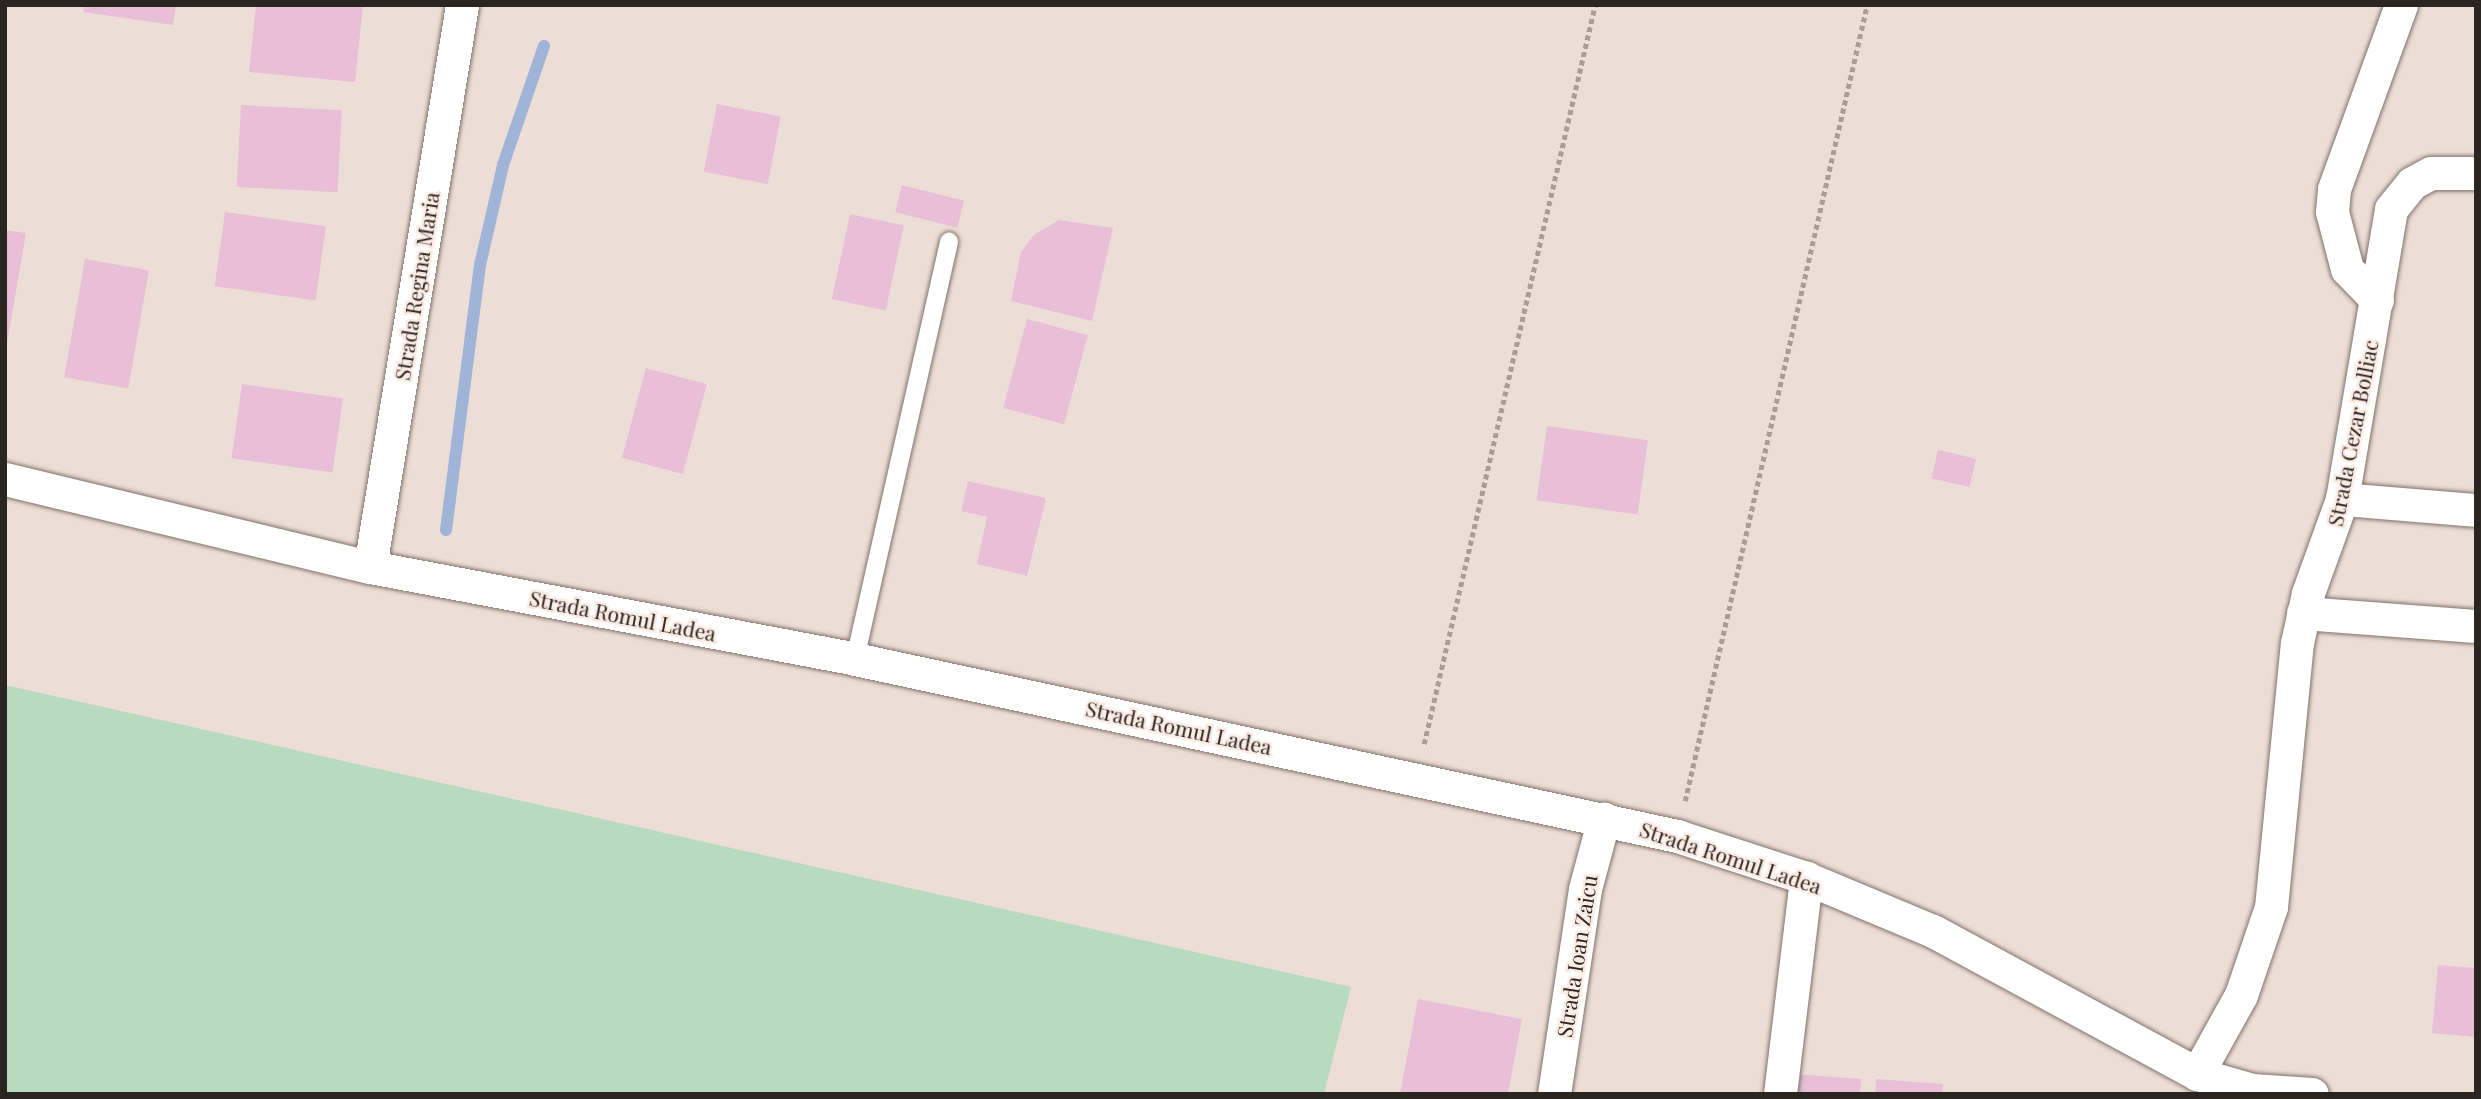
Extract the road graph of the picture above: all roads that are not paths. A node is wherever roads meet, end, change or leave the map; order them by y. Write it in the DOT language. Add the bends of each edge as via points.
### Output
graph roads {
  1 [pos="462,5"];
  2 [pos="2402,5"];
  3 [pos="2476,173"];
  4 [pos="949,241"];
  5 [pos="2377,300"];
  6 [pos="5,479"];
  7 [pos="2342,499"];
  8 [pos="2476,510"];
  9 [pos="370,567"];
  10 [pos="2303,613"];
  11 [pos="2476,626"];
  12 [pos="855,659"];
  13 [pos="1604,818"];
  14 [pos="1806,878"];
  15 [pos="2197,1074"];
  16 [pos="1554,1094"];
  17 [pos="1780,1094"];
  18 [pos="2312,1094"];
  1 -- 9 [label="street, Strada Regina Maria"];
  2 -- 5 [label="street" via="2334,189 2332,212 2347,269"];
  3 -- 5 [label="street, Strada Cezar Bolliac" via="2431,173 2400,194 2384,243"];
  4 -- 12 [label="lane"];
  5 -- 7 [label="street, Strada Cezar Bolliac"];
  6 -- 9 [label="street, Strada Romul Ladea"];
  7 -- 8 [label="street"];
  7 -- 10 [label="street, Strada Cezar Bolliac"];
  9 -- 12 [label="street, Strada Romul Ladea"];
  10 -- 11 [label="street"];
  10 -- 15 [label="street, Strada Cezar Bolliac" via="2271,907 2241,995"];
  12 -- 13 [label="street, Strada Romul Ladea"];
  13 -- 14 [label="street, Strada Romul Ladea" via="1677,836"];
  13 -- 16 [label="street, Strada Ioan Zaicu" via="1585,889"];
  14 -- 15 [label="street, Strada Romul Ladea" via="1957,943"];
  14 -- 17 [label="street"];
  15 -- 18 [label="street, Strada Romul Ladea" via="2252,1090"];
}
